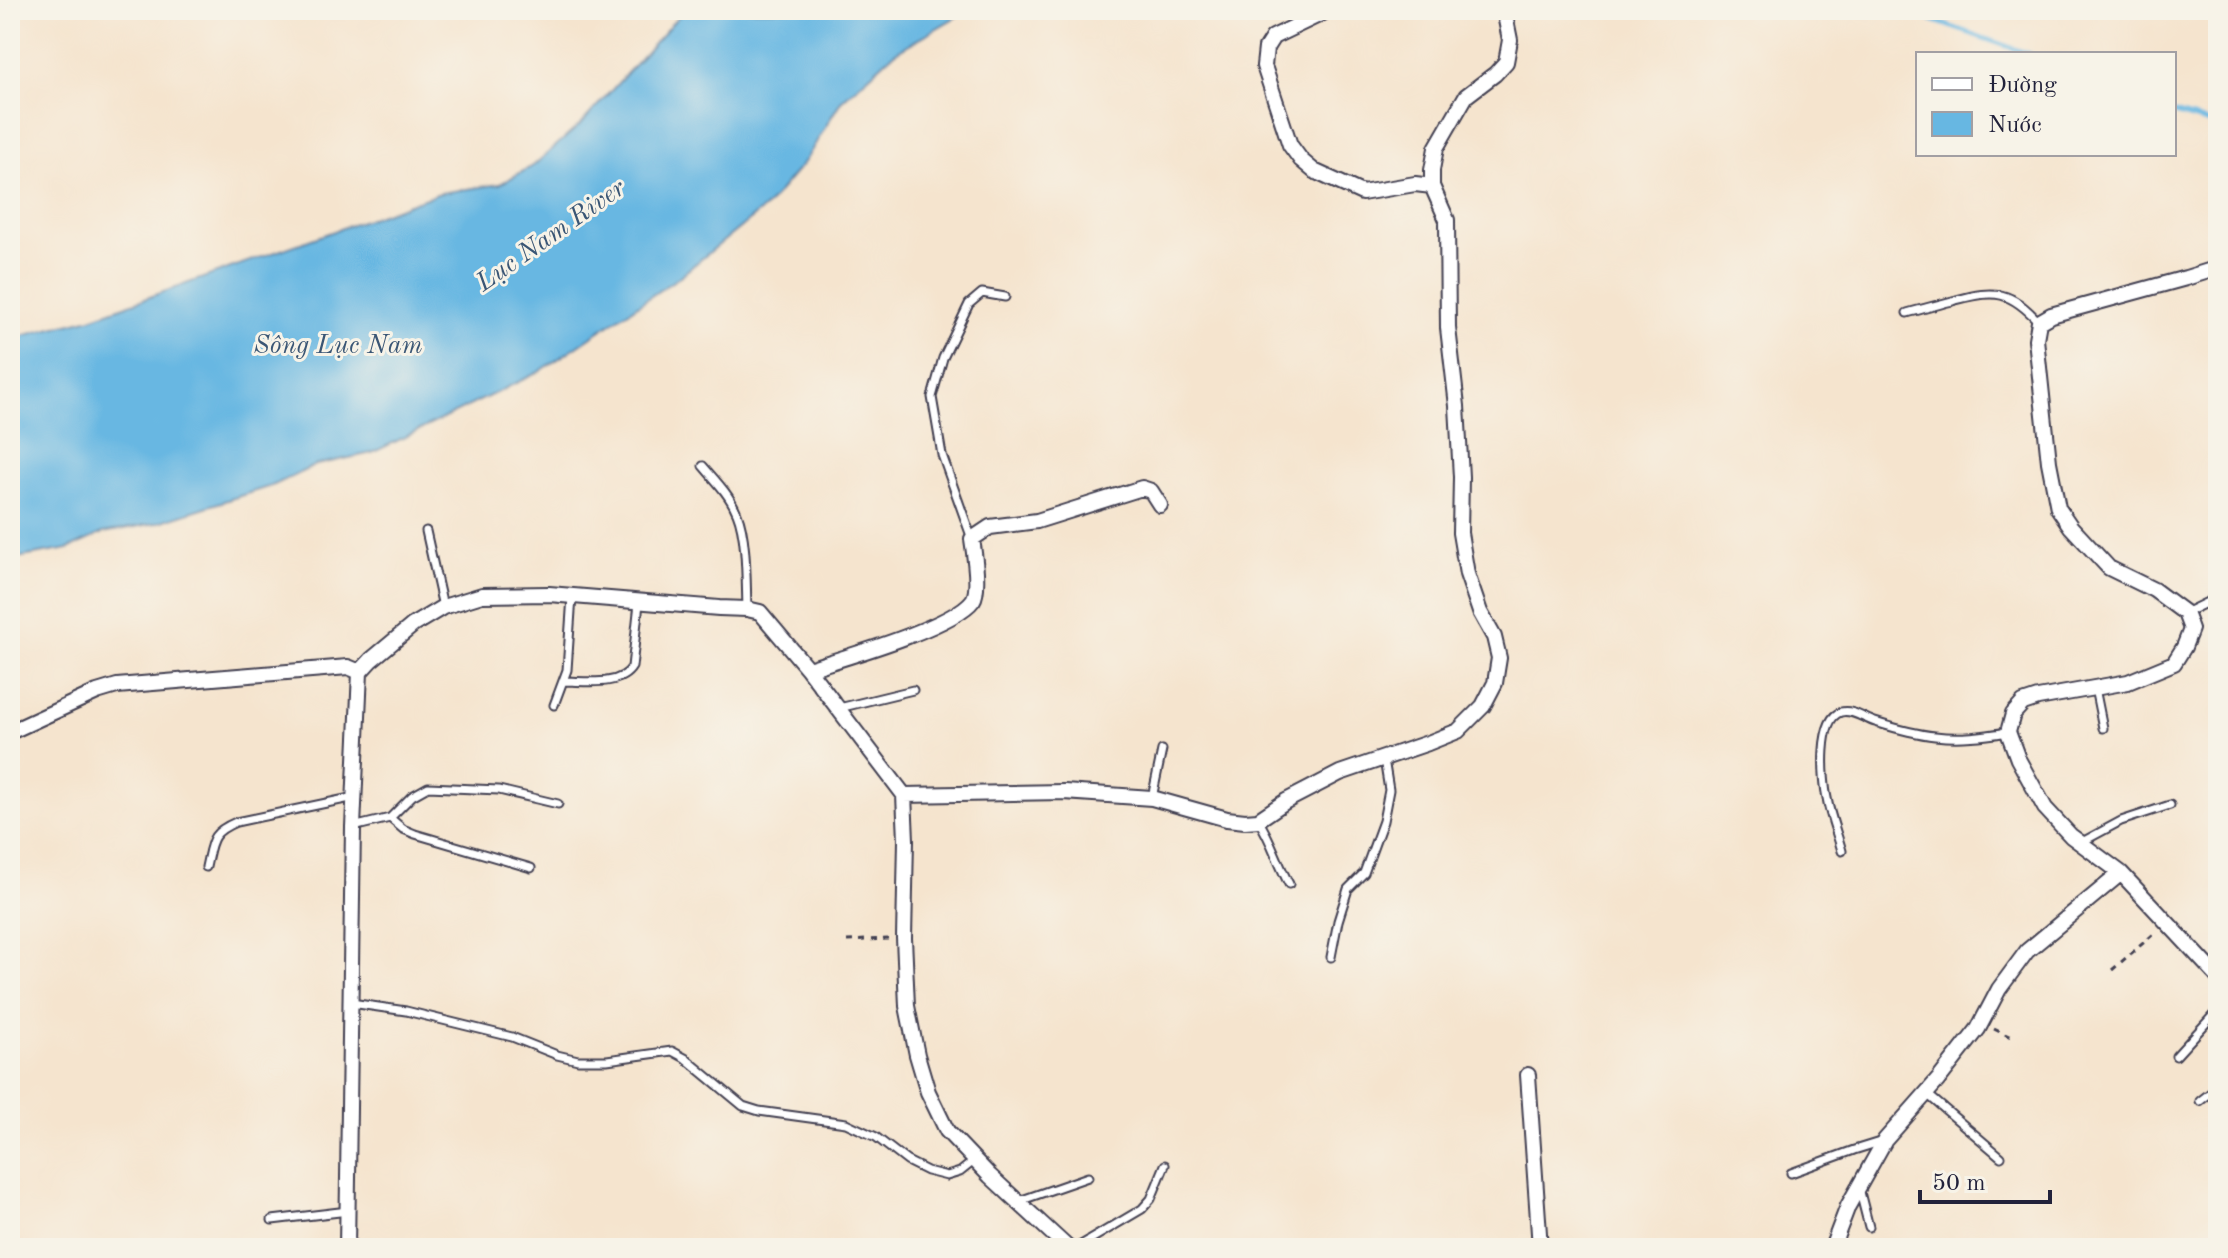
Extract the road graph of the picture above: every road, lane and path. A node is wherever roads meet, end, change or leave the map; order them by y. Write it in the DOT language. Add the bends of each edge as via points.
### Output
graph roads {
  1 [pos="1504,10"];
  2 [pos="1323,13"];
  3 [pos="1432,186"];
  4 [pos="2218,268"];
  5 [pos="1005,297"];
  6 [pos="1907,313"];
  7 [pos="2039,322"];
  8 [pos="703,466"];
  9 [pos="1160,505"];
  10 [pos="426,531"];
  11 [pos="972,539"];
  12 [pos="572,596"];
  13 [pos="2218,597"];
  14 [pos="639,602"];
  15 [pos="443,607"];
  16 [pos="747,609"];
  17 [pos="2185,613"];
  18 [pos="808,669"];
  19 [pos="360,672"];
  20 [pos="564,681"];
  21 [pos="2095,688"];
  22 [pos="913,690"];
  23 [pos="554,705"];
  24 [pos="837,709"];
  25 [pos="2103,728"];
  26 [pos="10,732"];
  27 [pos="2008,732"];
  28 [pos="1162,750"];
  29 [pos="1383,757"];
  30 [pos="904,795"];
  31 [pos="355,797"];
  32 [pos="1152,798"];
  33 [pos="558,804"];
  34 [pos="2170,805"];
  35 [pos="390,818"];
  36 [pos="1258,820"];
  37 [pos="353,827"];
  38 [pos="2080,844"];
  39 [pos="1842,851"];
  40 [pos="206,867"];
  41 [pos="531,868"];
  42 [pos="2121,873"];
  43 [pos="1289,884"];
  44 [pos="2168,922"];
  45 [pos="904,938"];
  46 [pos="847,941"];
  47 [pos="1331,957"];
  48 [pos="2112,970"];
  49 [pos="2218,977"];
  50 [pos="351,1003"];
  51 [pos="2218,1010"];
  52 [pos="2176,1056"];
  53 [pos="1528,1075"];
  54 [pos="2218,1087"];
  55 [pos="1927,1093"];
  56 [pos="2200,1101"];
  57 [pos="1885,1140"];
  58 [pos="2001,1157"];
  59 [pos="975,1160"];
  60 [pos="1165,1165"];
  61 [pos="1791,1173"];
  62 [pos="1088,1177"];
  63 [pos="1859,1186"];
  64 [pos="1019,1201"];
  65 [pos="348,1211"];
  66 [pos="272,1220"];
  67 [pos="1869,1227"];
  68 [pos="347,1248"];
  69 [pos="1068,1248"];
  70 [pos="1076,1248"];
  71 [pos="1540,1248"];
  72 [pos="1832,1248"];
  1 -- 3 [label="street" via="1510,40 1506,62 1466,96 1436,148"];
  2 -- 3 [label="street" via="1273,37 1266,48 1264,66 1290,145 1314,171 1362,193"];
  3 -- 29 [label="street" via="1447,220 1460,533 1467,574 1499,658 1495,683 1473,719 1458,731"];
  4 -- 7 [label="street"];
  5 -- 11 [label="lane" via="982,293 969,304 943,358 932,397 942,455"];
  6 -- 7 [label="lane" via="1983,292 2024,306"];
  7 -- 17 [label="street" via="2037,353 2058,508 2109,568"];
  8 -- 16 [label="lane" via="738,515"];
  9 -- 11 [label="street" via="1142,488 1037,521 990,527"];
  10 -- 15 [label="lane"];
  11 -- 18 [label="street" via="976,587 966,606 921,630"];
  12 -- 14 [label="street"];
  12 -- 15 [label="street" via="482,595"];
  12 -- 20 [label="lane"];
  13 -- 17 [label="lane"];
  14 -- 16 [label="street"];
  14 -- 20 [label="lane" via="627,675"];
  15 -- 19 [label="street" via="413,625"];
  16 -- 18 [label="street" via="760,612"];
  17 -- 21 [label="street" via="2191,629 2174,663 2128,682"];
  18 -- 24 [label="street"];
  19 -- 26 [label="street" via="348,667 117,686"];
  19 -- 31 [label="street"];
  20 -- 23 [label="lane"];
  21 -- 25 [label="lane"];
  21 -- 27 [label="street" via="2023,703"];
  22 -- 24 [label="lane"];
  24 -- 30 [label="street"];
  27 -- 38 [label="street" via="2045,808"];
  27 -- 39 [label="lane" via="1934,736 1837,713 1829,721 1823,747 1826,796"];
  28 -- 32 [label="lane"];
  29 -- 36 [label="street" via="1340,773"];
  29 -- 47 [label="lane" via="1389,790 1383,821 1364,873 1348,889"];
  30 -- 32 [label="street" via="1064,792"];
  30 -- 45 [label="street"];
  31 -- 37 [label="street"];
  31 -- 40 [label="lane" via="220,829 212,838"];
  32 -- 36 [label="street" via="1227,819"];
  33 -- 35 [label="lane" via="499,790 428,787"];
  34 -- 38 [label="lane" via="2121,821"];
  35 -- 37 [label="lane"];
  35 -- 41 [label="lane" via="415,834"];
  36 -- 43 [label="lane"];
  37 -- 50 [label="street"];
  38 -- 42 [label="street"];
  42 -- 44 [label="street"];
  42 -- 55 [label="street" via="2027,951 1978,1029"];
  44 -- 48 [label="path"];
  44 -- 49 [label="street"];
  45 -- 46 [label="path"];
  45 -- 59 [label="street" via="907,1006 928,1092 947,1131"];
  50 -- 59 [label="lane" via="512,1037 578,1060 672,1051 743,1106 846,1123 907,1161 947,1176"];
  50 -- 65 [label="street"];
  51 -- 52 [label="lane"];
  53 -- 71 [label="street"];
  54 -- 56 [label="lane"];
  55 -- 57 [label="street"];
  55 -- 58 [label="lane"];
  57 -- 61 [label="lane"];
  57 -- 63 [label="street"];
  59 -- 64 [label="street"];
  60 -- 70 [label="lane" via="1142,1209"];
  62 -- 64 [label="lane"];
  63 -- 67 [label="lane"];
  63 -- 72 [label="street"];
  64 -- 69 [label="street"];
  65 -- 66 [label="lane"];
  65 -- 68 [label="street"];
}
